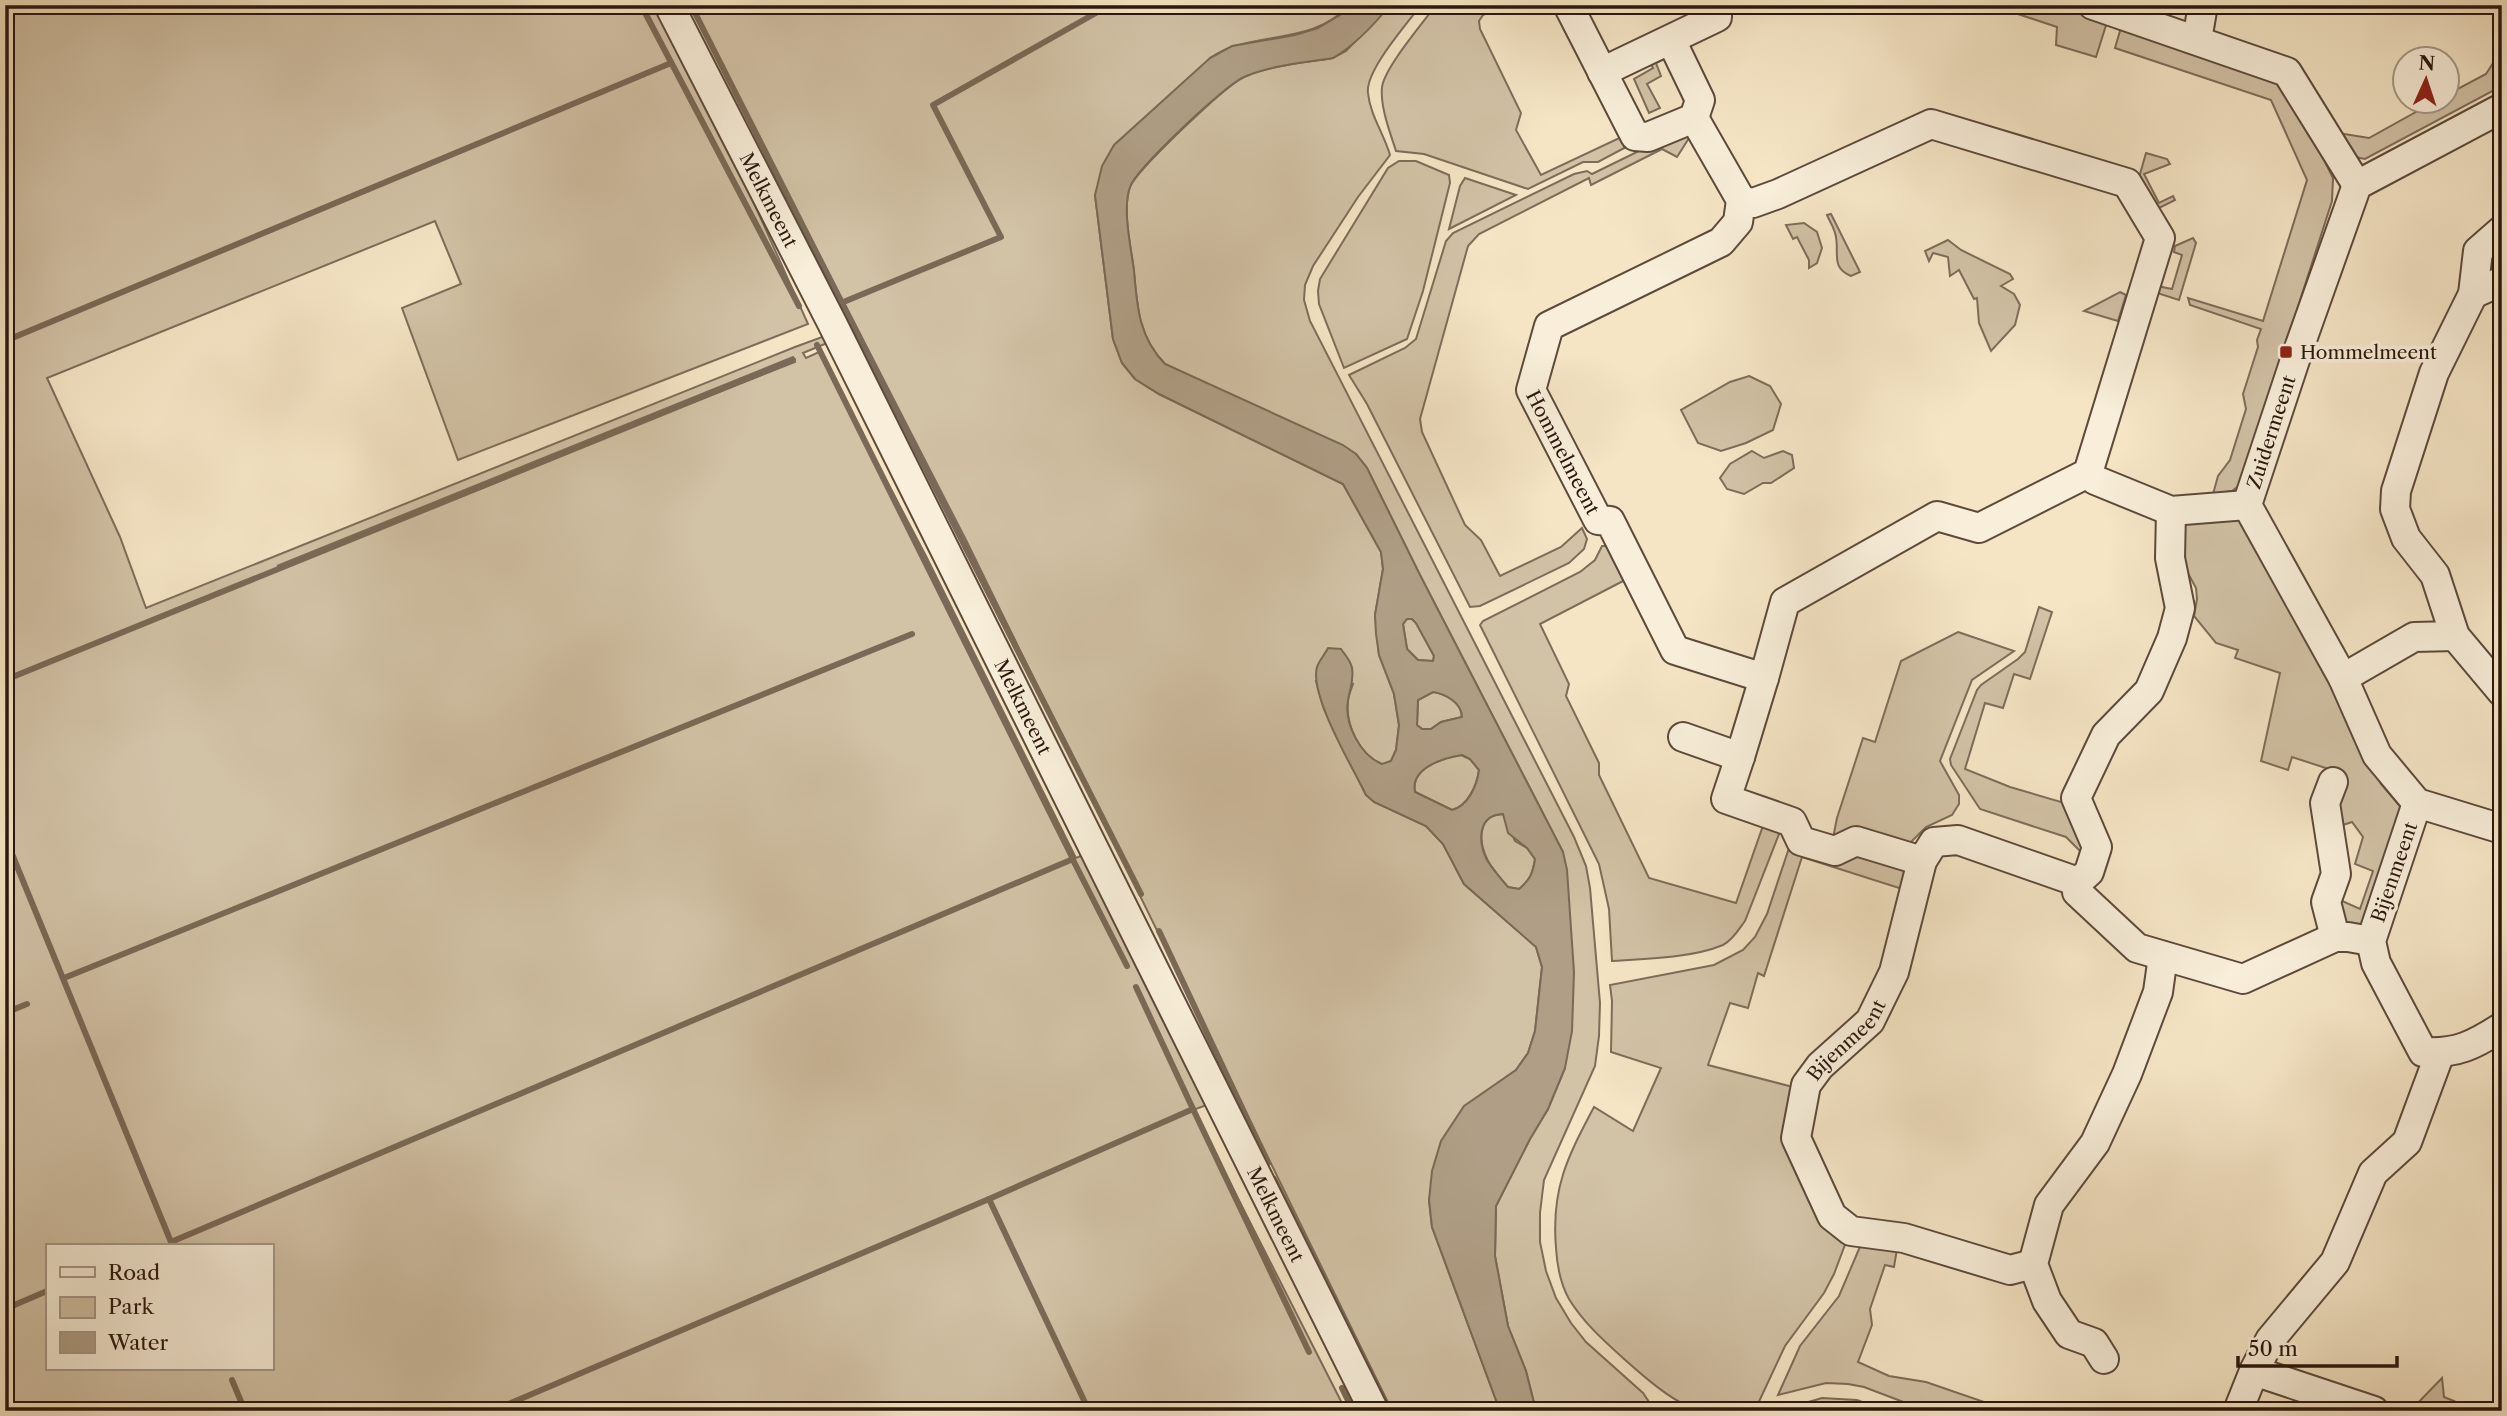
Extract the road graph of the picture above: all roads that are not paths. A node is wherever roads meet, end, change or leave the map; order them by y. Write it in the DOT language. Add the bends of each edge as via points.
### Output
graph roads {
  1 [pos="668,5"];
  2 [pos="1568,5"];
  3 [pos="1717,5"];
  4 [pos="2093,5"];
  5 [pos="2203,5"];
  6 [pos="1671,40"];
  7 [pos="2197,40"];
  8 [pos="1602,72"];
  9 [pos="2502,108"];
  10 [pos="1694,118"];
  11 [pos="2357,184"];
  12 [pos="1741,200"];
  13 [pos="2502,230"];
  14 [pos="2502,281"];
  15 [pos="2473,294"];
  16 [pos="2088,473"];
  17 [pos="2247,505"];
  18 [pos="2171,511"];
  19 [pos="2455,636"];
  20 [pos="1764,678"];
  21 [pos="2343,678"];
  22 [pos="2502,692"];
  23 [pos="1683,737"];
  24 [pos="1740,757"];
  25 [pos="2333,782"];
  26 [pos="2417,803"];
  27 [pos="2502,829"];
  28 [pos="1922,862"];
  29 [pos="2078,882"];
  30 [pos="2335,937"];
  31 [pos="2371,941"];
  32 [pos="2162,956"];
  33 [pos="2502,1027"];
  34 [pos="2440,1053"];
  35 [pos="2033,1264"];
  36 [pos="2105,1359"];
  37 [pos="2254,1371"];
  38 [pos="1374,1411"];
  39 [pos="2238,1411"];
  40 [pos="2374,1411"];
  1 -- 38 [label="street, Melkmeent" via="832,323"];
  2 -- 8 [label="street"];
  3 -- 6 [label="street" via="1717,17"];
  4 -- 7 [label="street"];
  5 -- 7 [label="street"];
  6 -- 8 [label="street"];
  6 -- 10 [label="street" via="1700,100"];
  7 -- 11 [label="street" via="2287,72"];
  8 -- 10 [label="street" via="1634,136 1648,137"];
  9 -- 11 [label="street"];
  10 -- 12 [label="street"];
  11 -- 17 [label="street, Zuidermeent"];
  12 -- 16 [label="street" via="1753,203 1778,194 1931,124 2127,183 2160,238"];
  12 -- 20 [label="street, Hommelmeent" via="1738,222 1721,243 1549,326 1531,390 1598,520 1610,521 1675,650"];
  13 -- 15 [label="street" via="2478,251"];
  14 -- 15 [label="street"];
  15 -- 19 [label="street" via="2434,373 2395,500 2406,538 2435,575"];
  16 -- 18 [label="street"];
  16 -- 20 [label="street" via="1979,527 1937,516 1786,602"];
  17 -- 18 [label="street"];
  17 -- 21 [label="street, Zuidermeent"];
  18 -- 29 [label="street" via="2170,558 2180,608 2149,691 2106,735 2076,798 2097,847 2089,872"];
  19 -- 21 [label="street" via="2414,637"];
  19 -- 22 [label="street"];
  20 -- 24 [label="street"];
  21 -- 26 [label="street, Zuidermeent" via="2377,755"];
  23 -- 24 [label="street"];
  24 -- 28 [label="street" via="1726,799 1792,822 1801,841 1835,850 1856,841"];
  25 -- 30 [label="street" via="2325,803 2336,874 2326,902"];
  26 -- 27 [label="street"];
  26 -- 31 [label="street, Bijenmeent"];
  28 -- 29 [label="street" via="1934,842 1958,840"];
  28 -- 35 [label="street, Bijenmeent" via="1894,972 1870,1021 1820,1066 1806,1085 1796,1138 1832,1216 1851,1231 1904,1238 2010,1270"];
  29 -- 32 [label="street" via="2077,892 2137,948"];
  30 -- 31 [label="street, Bijenmeent"];
  30 -- 32 [label="street" via="2243,979"];
  31 -- 34 [label="street, Bijenmeent" via="2376,963 2423,1052"];
  32 -- 35 [label="street" via="2158,992 2127,1074 2095,1143 2049,1205"];
  33 -- 34 [label="street" via="2470,1047"];
  34 -- 37 [label="street" via="2407,1142 2373,1172 2335,1262 2270,1340"];
  35 -- 36 [label="street" via="2047,1301 2069,1334 2094,1343"];
  37 -- 39 [label="street"];
  37 -- 40 [label="street"];
}
